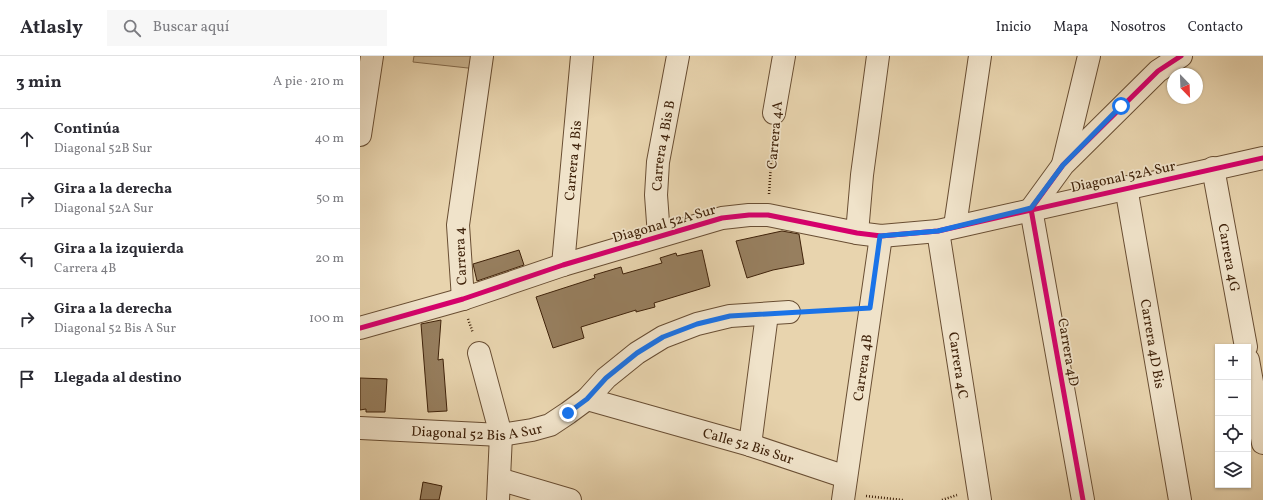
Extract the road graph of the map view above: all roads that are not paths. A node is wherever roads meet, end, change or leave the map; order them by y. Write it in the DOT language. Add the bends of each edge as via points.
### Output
graph roads {
  1 [pos="372,56"];
  2 [pos="482,56"];
  3 [pos="582,56"];
  4 [pos="678,56"];
  5 [pos="784,56"];
  6 [pos="878,56"];
  7 [pos="980,56"];
  8 [pos="1089,56"];
  9 [pos="1181,56"];
  10 [pos="774,113"];
  11 [pos="360,135"];
  12 [pos="1263,158"];
  13 [pos="1063,165"];
  14 [pos="1213,168"];
  15 [pos="1126,187"];
  16 [pos="1031,208"];
  17 [pos="946,228"];
  18 [pos="857,233"];
  19 [pos="659,236"];
  20 [pos="880,236"];
  21 [pos="563,264"];
  22 [pos="462,299"];
  23 [pos="790,312"];
  24 [pos="767,314"];
  25 [pos="360,328"];
  26 [pos="1245,344"];
  27 [pos="479,353"];
  28 [pos="1251,377"];
  29 [pos="587,399"];
  30 [pos="360,428"];
  31 [pos="502,435"];
  32 [pos="1263,443"];
  33 [pos="750,445"];
  34 [pos="846,477"];
  35 [pos="498,490"];
  36 [pos="570,500"];
  37 [pos="843,500"];
  38 [pos="980,500"];
  39 [pos="1083,500"];
  40 [pos="1180,500"];
  1 -- 11 [label="street"];
  2 -- 22 [label="street, Carrera 4" via="458,225"];
  3 -- 21 [label="street, Carrera 4 Bis"];
  4 -- 19 [label="street, Carrera 4 Bis B" via="658,162 656,195"];
  5 -- 10 [label="street, Carrera 4A"];
  6 -- 18 [label="street"];
  7 -- 17 [label="street, Carrera 4C"];
  8 -- 13 [label="street"];
  9 -- 13 [label="street" via="1158,71"];
  12 -- 14 [label="street, Diagonal 52A Sur"];
  13 -- 16 [label="street"];
  14 -- 15 [label="street, Diagonal 52A Sur"];
  14 -- 26 [label="street, Carrera 4G"];
  15 -- 16 [label="street, Diagonal 52A Sur"];
  15 -- 40 [label="street, Carrera 4D Bis"];
  16 -- 17 [label="street, Diagonal 52A Sur"];
  16 -- 39 [label="street, Carrera 4D"];
  17 -- 20 [label="street, Diagonal 52A Sur"];
  17 -- 38 [label="street, Carrera 4C"];
  18 -- 19 [label="street, Diagonal 52A Sur" via="768,215 749,215 722,218"];
  18 -- 20 [label="street, Diagonal 52A Sur"];
  19 -- 21 [label="street, Diagonal 52A Sur"];
  20 -- 34 [label="street, Carrera 4B"];
  21 -- 22 [label="street, Diagonal 52A Sur"];
  22 -- 25 [label="street, Diagonal 52A Sur"];
  23 -- 24 [label="street, Diagonal 52 Bis A Sur"];
  24 -- 29 [label="street, Diagonal 52 Bis A Sur" via="730,316 697,324 663,337 606,378"];
  24 -- 33 [label="street"];
  27 -- 31 [label="street"];
  28 -- 32 [label="street"];
  29 -- 31 [label="street, Diagonal 52 Bis A Sur" via="550,425"];
  29 -- 33 [label="street, Calle 52 Bis Sur"];
  30 -- 31 [label="street, Diagonal 52 Bis A Sur"];
  31 -- 35 [label="street"];
  33 -- 34 [label="street, Calle 52 Bis Sur"];
  34 -- 37 [label="street, Carrera 4B"];
  35 -- 36 [label="street"];
}
